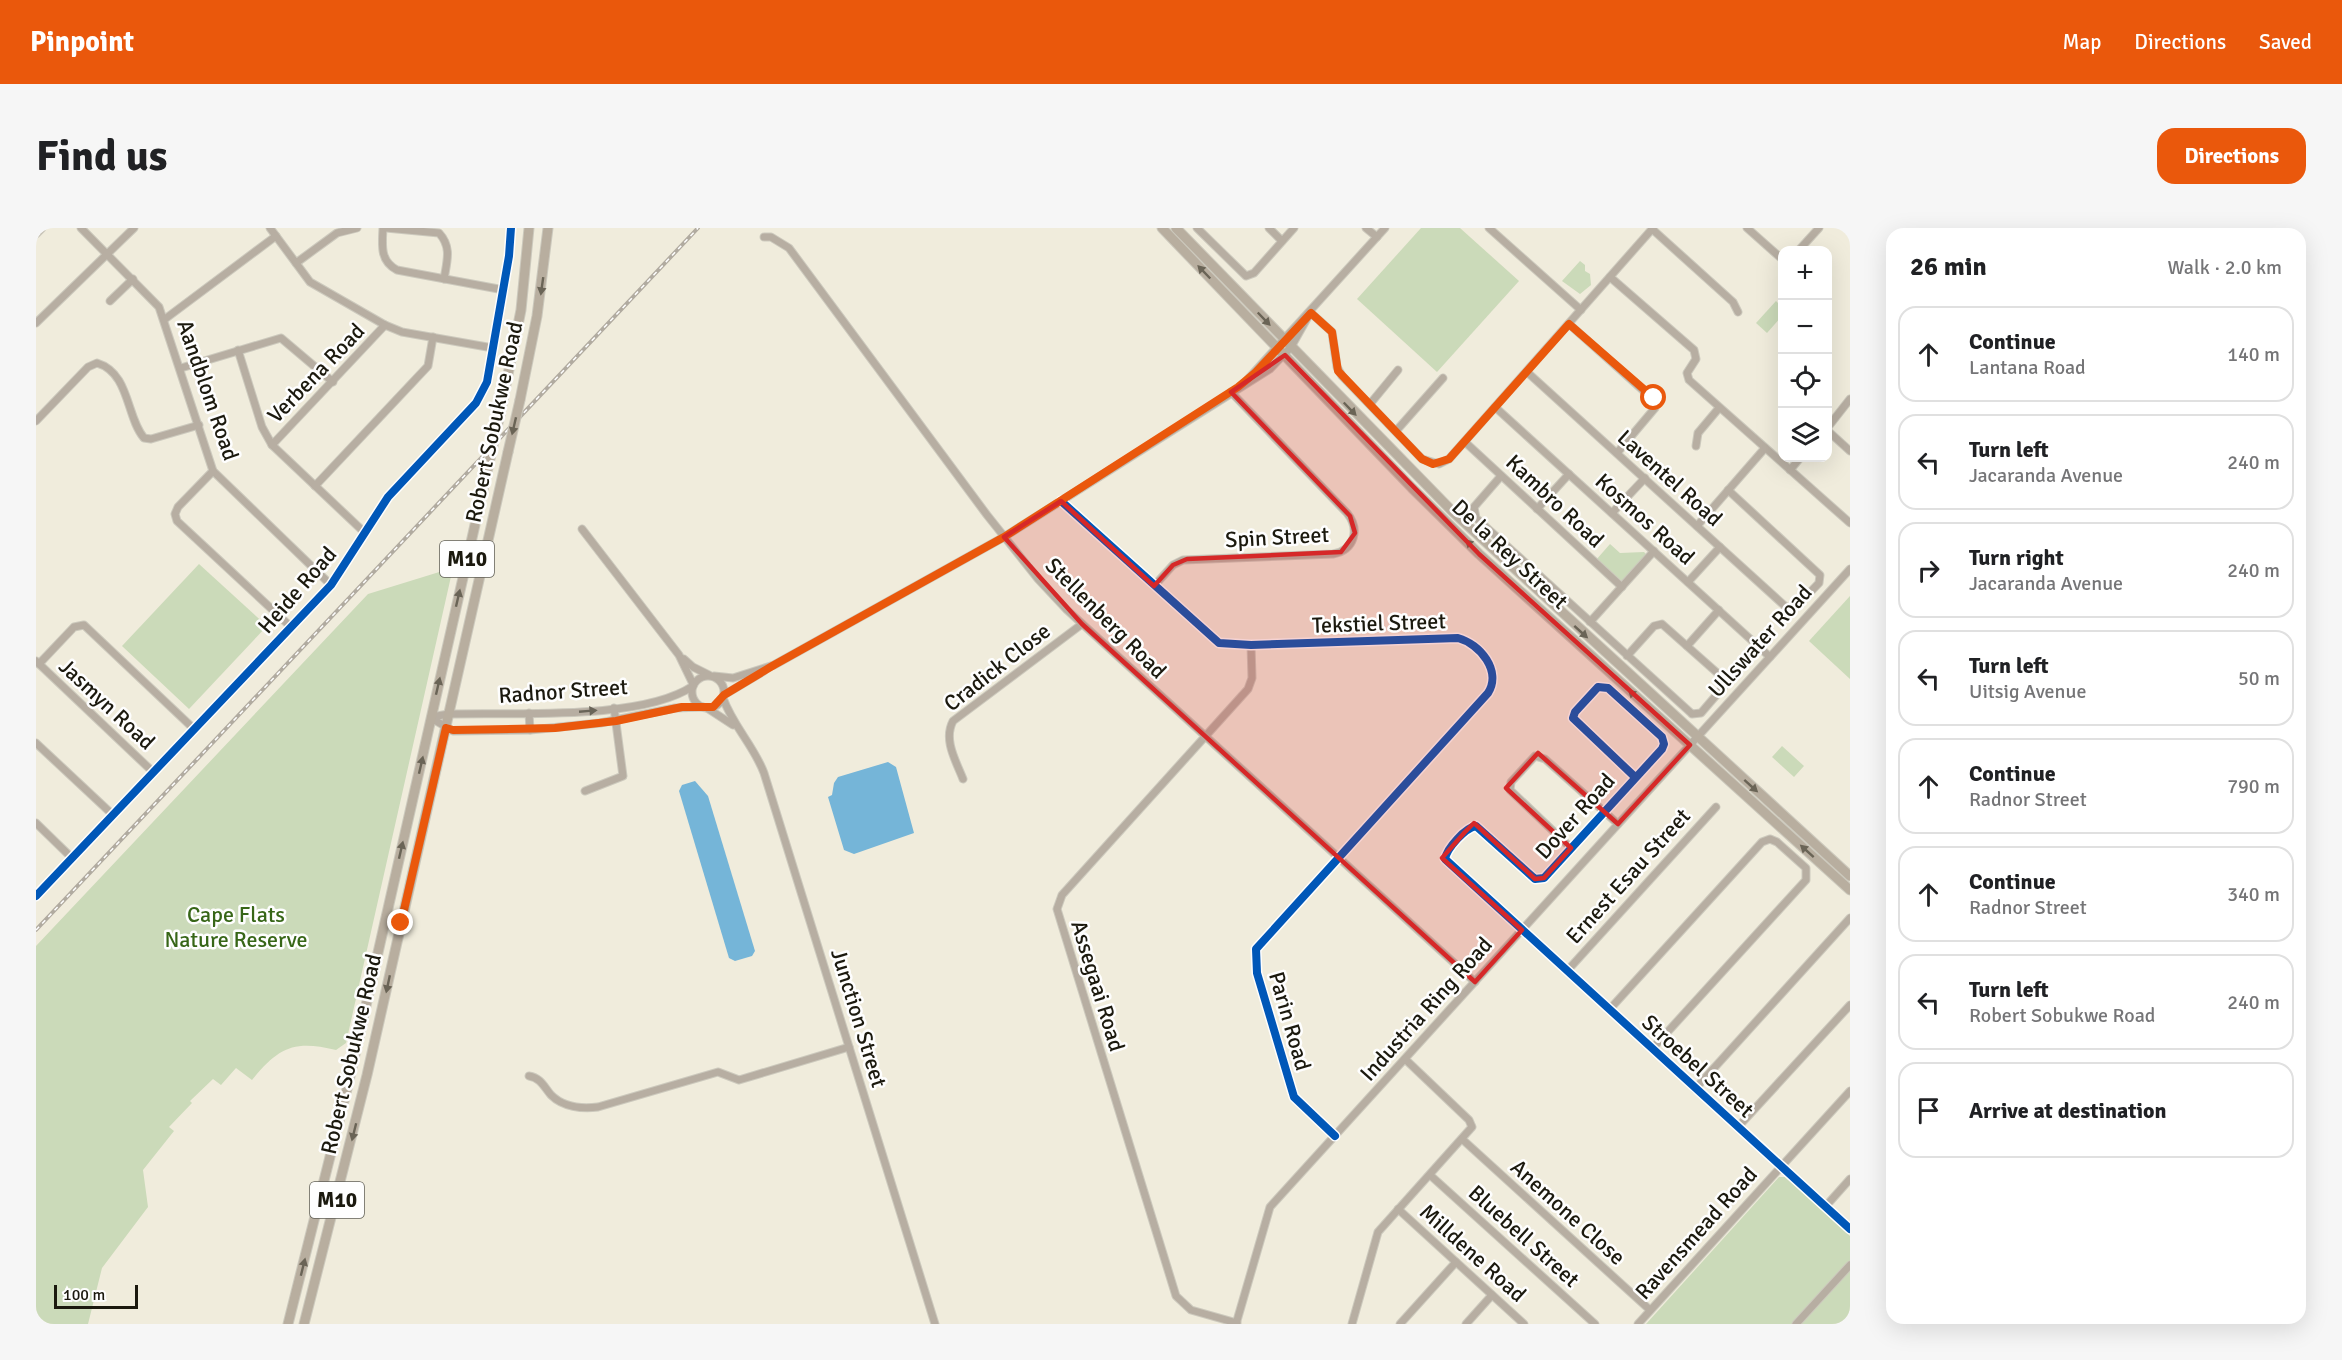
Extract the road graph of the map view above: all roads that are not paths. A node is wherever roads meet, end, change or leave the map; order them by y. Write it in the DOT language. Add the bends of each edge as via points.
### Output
graph roads {
  1 [pos="42,228"];
  2 [pos="81,228"];
  3 [pos="134,228"];
  4 [pos="270,228"];
  5 [pos="357,228"];
  6 [pos="384,228"];
  7 [pos="511,228"];
  8 [pos="529,228"];
  9 [pos="548,228"];
  10 [pos="1162,228"];
  11 [pos="1176,228"];
  12 [pos="1197,228"];
  13 [pos="1269,228"];
  14 [pos="1293,228"];
  15 [pos="1366,228"];
  16 [pos="1386,228"];
  17 [pos="1489,228"];
  18 [pos="1747,228"];
  19 [pos="1818,228"];
  20 [pos="1653,229"];
  21 [pos="36,234"];
  22 [pos="276,236"];
  23 [pos="764,237"];
  24 [pos="1377,237"];
  25 [pos="1282,241"];
  26 [pos="1802,246"];
  27 [pos="106,253"];
  28 [pos="1778,255"];
  29 [pos="296,263"];
  30 [pos="1610,277"];
  31 [pos="133,279"];
  32 [pos="444,279"];
  33 [pos="504,290"];
  34 [pos="110,301"];
  35 [pos="1581,310"];
  36 [pos="1738,312"];
  37 [pos="1310,314"];
  38 [pos="165,319"];
  39 [pos="36,323"];
  40 [pos="1569,324"];
  41 [pos="385,325"];
  42 [pos="433,337"];
  43 [pos="1284,347"];
  44 [pos="493,348"];
  45 [pos="238,350"];
  46 [pos="181,368"];
  47 [pos="1398,370"];
  48 [pos="1527,372"];
  49 [pos="1443,378"];
  50 [pos="333,382"];
  51 [pos="1231,392"];
  52 [pos="1850,400"];
  53 [pos="1370,404"];
  54 [pos="1495,407"];
  55 [pos="1719,408"];
  56 [pos="36,421"];
  57 [pos="1832,421"];
  58 [pos="199,425"];
  59 [pos="1396,431"];
  60 [pos="1832,435"];
  61 [pos="1465,442"];
  62 [pos="272,445"];
  63 [pos="1696,446"];
  64 [pos="1765,448"];
  65 [pos="1850,451"];
  66 [pos="1617,453"];
  67 [pos="1797,462"];
  68 [pos="1790,470"];
  69 [pos="213,471"];
  70 [pos="1569,474"];
  71 [pos="1501,476"];
  72 [pos="1645,478"];
  73 [pos="315,486"];
  74 [pos="1728,490"];
  75 [pos="1061,501"];
  76 [pos="1537,509"];
  77 [pos="1612,513"];
  78 [pos="1850,523"];
  79 [pos="1696,526"];
  80 [pos="582,529"];
  81 [pos="365,533"];
  82 [pos="1004,537"];
  83 [pos="1720,547"];
  84 [pos="1654,551"];
  85 [pos="1849,571"];
  86 [pos="1688,582"];
  87 [pos="332,585"];
  88 [pos="1154,586"];
  89 [pos="1622,586"];
  90 [pos="1719,610"];
  91 [pos="1590,622"];
  92 [pos="1082,624"];
  93 [pos="291,627"];
  94 [pos="1251,645"];
  95 [pos="1687,646"];
  96 [pos="679,655"];
  97 [pos="1627,656"];
  98 [pos="1770,657"];
  99 [pos="37,663"];
  100 [pos="774,665"];
  101 [pos="713,676"];
  102 [pos="693,685"];
  103 [pos="723,697"];
  104 [pos="704,707"];
  105 [pos="614,708"];
  106 [pos="529,713"];
  107 [pos="449,714"];
  108 [pos="431,718"];
  109 [pos="616,721"];
  110 [pos="446,728"];
  111 [pos="195,729"];
  112 [pos="737,729"];
  113 [pos="530,730"];
  114 [pos="1205,737"];
  115 [pos="1697,737"];
  116 [pos="36,743"];
  117 [pos="1690,745"];
  118 [pos="153,772"];
  119 [pos="1635,777"];
  120 [pos="963,779"];
  121 [pos="585,791"];
  122 [pos="1716,807"];
  123 [pos="1604,812"];
  124 [pos="113,815"];
  125 [pos="36,823"];
  126 [pos="1618,824"];
  127 [pos="1571,848"];
  128 [pos="1338,857"];
  129 [pos="72,858"];
  130 [pos="1850,876"];
  131 [pos="1539,880"];
  132 [pos="1850,890"];
  133 [pos="36,896"];
  134 [pos="1850,918"];
  135 [pos="1522,930"];
  136 [pos="1567,971"];
  137 [pos="1475,982"];
  138 [pos="1850,1005"];
  139 [pos="1610,1010"];
  140 [pos="849,1047"];
  141 [pos="1652,1049"];
  142 [pos="1405,1059"];
  143 [pos="529,1076"];
  144 [pos="1695,1089"];
  145 [pos="1850,1091"];
  146 [pos="1738,1127"];
  147 [pos="1335,1136"];
  148 [pos="1462,1139"];
  149 [pos="1782,1167"];
  150 [pos="1430,1175"];
  151 [pos="1850,1179"];
  152 [pos="1825,1207"];
  153 [pos="1398,1209"];
  154 [pos="1850,1229"];
  155 [pos="1456,1262"];
  156 [pos="1850,1265"];
  157 [pos="1492,1295"];
  158 [pos="1650,1310"];
  159 [pos="1236,1323"];
  160 [pos="288,1324"];
  161 [pos="304,1324"];
  162 [pos="935,1324"];
  163 [pos="1352,1324"];
  164 [pos="1400,1324"];
  165 [pos="1466,1324"];
  166 [pos="1524,1324"];
  167 [pos="1595,1324"];
  168 [pos="1638,1324"];
  169 [pos="1796,1324"];
  1 -- 21 [label="street"];
  2 -- 27 [label="street, Aandblom Road"];
  3 -- 27 [label="street"];
  4 -- 22 [label="street"];
  5 -- 29 [label="street" via="337,233"];
  6 -- 32 [label="street" via="382,252 391,267"];
  6 -- 32 [label="street" via="439,233 448,249"];
  7 -- 33 [label="street, Heide Road"];
  108 -- 8 [label="main road, Robert Sobukwe Road / M10, one-way, bridge" via="500,414 521,309"];
  9 -- 107 [label="main road, Robert Sobukwe Road / M10, one-way, bridge" via="537,316 520,400"];
  43 -- 10 [label="main road, De la Rey Street, one-way"];
  11 -- 43 [label="main road, De la Rey Street, one-way"];
  12 -- 25 [label="street" via="1244,276 1254,273"];
  13 -- 25 [label="street"];
  14 -- 25 [label="street"];
  15 -- 24 [label="street"];
  16 -- 24 [label="street"];
  17 -- 35 [label="street"];
  18 -- 28 [label="street"];
  19 -- 26 [label="street"];
  20 -- 30 [label="street"];
  20 -- 36 [label="street" via="1733,302"];
  22 -- 29 [label="street"];
  22 -- 38 [label="street"];
  23 -- 82 [label="street, Stellenberg Road" via="789,248"];
  24 -- 37 [label="street"];
  27 -- 31 [label="street, Aandblom Road"];
  27 -- 39 [label="street"];
  29 -- 41 [label="street" via="310,282"];
  30 -- 35 [label="street"];
  30 -- 55 [label="street" via="1692,348 1696,357 1688,379"];
  31 -- 34 [label="street"];
  31 -- 38 [label="street, Aandblom Road" via="153,299"];
  32 -- 33 [label="street"];
  33 -- 44 [label="street, Heide Road"];
  35 -- 40 [label="street"];
  37 -- 43 [label="street"];
  37 -- 53 [label="street" via="1332,332 1338,371"];
  38 -- 46 [label="street, Aandblom Road"];
  40 -- 48 [label="street"];
  40 -- 66 [label="street" via="1656,400 1655,408"];
  41 -- 42 [label="street"];
  41 -- 50 [label="street, Verbena Road"];
  42 -- 44 [label="street"];
  42 -- 73 [label="street" via="425,370"];
  43 -- 51 [label="street" via="1270,369"];
  43 -- 115 [label="main road, De la Rey Street, one-way" via="1453,512"];
  117 -- 43 [label="main road, De la Rey Street, one-way" via="1479,554"];
  44 -- 81 [label="street, Heide Road" via="487,382 476,404 388,497"];
  45 -- 46 [label="street"];
  45 -- 50 [label="street" via="281,338"];
  45 -- 62 [label="street" via="262,427"];
  46 -- 58 [label="street, Aandblom Road"];
  47 -- 53 [label="street"];
  48 -- 54 [label="street"];
  48 -- 66 [label="street, Laventel Road"];
  49 -- 59 [label="street"];
  50 -- 62 [label="street, Verbena Road"];
  51 -- 75 [label="street"];
  51 -- 88 [label="street, Spin Street" via="1347,513 1354,524 1354,537 1346,549 1333,554 1183,560"];
  52 -- 57 [label="street"];
  53 -- 59 [label="street"];
  54 -- 61 [label="street"];
  54 -- 70 [label="street, Kosmos Road"];
  55 -- 63 [label="street" via="1698,433"];
  55 -- 64 [label="street"];
  56 -- 58 [label="street" via="88,367 97,363 125,391 144,438"];
  58 -- 69 [label="street, Aandblom Road"];
  59 -- 61 [label="street" via="1424,461 1433,464 1446,462"];
  60 -- 65 [label="street"];
  61 -- 71 [label="street, Kambro Road"];
  62 -- 73 [label="street"];
  64 -- 68 [label="street"];
  64 -- 74 [label="street"];
  66 -- 72 [label="street, Laventel Road"];
  67 -- 68 [label="street"];
  68 -- 78 [label="street"];
  69 -- 87 [label="street, Aandblom Road"];
  69 -- 93 [label="street" via="178,507 177,521"];
  70 -- 76 [label="street"];
  70 -- 77 [label="street, Kosmos Road"];
  71 -- 76 [label="street, Kambro Road"];
  71 -- 91 [label="street" via="1474,507 1474,516"];
  72 -- 77 [label="street"];
  72 -- 79 [label="street, Laventel Road"];
  73 -- 81 [label="street"];
  74 -- 79 [label="street"];
  74 -- 83 [label="street, Laventel Road" via="1821,577 1797,607 1791,609"];
  75 -- 82 [label="street"];
  75 -- 88 [label="street, Tekstiel Street"];
  76 -- 89 [label="street, Kambro Road"];
  77 -- 84 [label="street, Kosmos Road"];
  79 -- 83 [label="street, Laventel Road"];
  80 -- 96 [label="street"];
  81 -- 87 [label="street, Heide Road"];
  82 -- 92 [label="street, Stellenberg Road"];
  82 -- 100 [label="street"];
  83 -- 86 [label="street"];
  84 -- 86 [label="street, Kosmos Road"];
  84 -- 89 [label="street"];
  85 -- 98 [label="street, Ullswater Road"];
  86 -- 90 [label="street, Kosmos Road"];
  87 -- 93 [label="street, Heide Road"];
  88 -- 94 [label="street, Tekstiel Street" via="1215,641"];
  89 -- 91 [label="street"];
  90 -- 95 [label="street"];
  90 -- 98 [label="street, Kosmos Road"];
  91 -- 97 [label="street"];
  92 -- 114 [label="street, Stellenberg Road"];
  92 -- 120 [label="street, Cradick Close" via="953,721 949,740"];
  93 -- 111 [label="street, Heide Road"];
  94 -- 114 [label="street, Assegaai Road" via="1250,686"];
  94 -- 128 [label="street, Tekstiel Street" via="1458,638 1469,643 1491,665 1493,681 1488,693"];
  95 -- 97 [label="street" via="1659,624"];
  95 -- 97 [label="street" via="1725,683 1696,715"];
  96 -- 101 [label="street"];
  96 -- 102 [label="street"];
  98 -- 115 [label="street, Ullswater Road"];
  99 -- 111 [label="street" via="74,627 84,625"];
  99 -- 118 [label="street, Jasmyn Road"];
  100 -- 101 [label="street" via="733,678"];
  100 -- 103 [label="street"];
  101 -- 102 [label="street" via="701,677"];
  101 -- 103 [label="street" via="722,684"];
  102 -- 104 [label="street" via="693,699"];
  102 -- 105 [label="street, Radnor Street" via="673,696"];
  103 -- 104 [label="street" via="716,705"];
  103 -- 112 [label="street, Junction Street"];
  104 -- 109 [label="street, Radnor Street" via="675,708"];
  104 -- 112 [label="street, Junction Street" via="720,714"];
  106 -- 105 [label="street, Radnor Street, one-way"];
  105 -- 109 [label="street"];
  106 -- 107 [label="street, Radnor Street"];
  106 -- 113 [label="street"];
  107 -- 108 [label="street, Radnor Street"];
  107 -- 110 [label="main road, Robert Sobukwe Road / M10"];
  108 -- 110 [label="street, Radnor Street"];
  160 -- 108 [label="main road, Robert Sobukwe Road / M10, one-way" via="349,1082"];
  109 -- 113 [label="street, Radnor Street"];
  109 -- 121 [label="street" via="623,776"];
  110 -- 113 [label="street, Radnor Street"];
  110 -- 161 [label="main road, Robert Sobukwe Road / M10, one-way" via="360,1105"];
  111 -- 118 [label="street, Heide Road"];
  112 -- 140 [label="street, Junction Street" via="764,773"];
  114 -- 128 [label="street, Stellenberg Road"];
  114 -- 159 [label="street, Assegaai Road" via="1062,895 1057,912 1176,1296 1191,1310"];
  115 -- 117 [label="street, Ullswater Road"];
  115 -- 130 [label="main road, De la Rey Street, one-way"];
  116 -- 124 [label="street"];
  117 -- 126 [label="street, Industria Ring Road"];
  132 -- 117 [label="main road, De la Rey Street, one-way"];
  118 -- 124 [label="street, Heide Road"];
  119 -- 119 [label="street, Dover Road" via="1662,749 1662,737 1608,688 1598,687 1573,718"];
  119 -- 123 [label="street, Dover Road"];
  122 -- 136 [label="street, Ernest Esau Street"];
  123 -- 126 [label="street"];
  123 -- 127 [label="street, Dover Road"];
  123 -- 127 [label="street" via="1545,759 1533,758 1511,782 1510,790"];
  124 -- 129 [label="street, Heide Road"];
  125 -- 129 [label="street"];
  126 -- 135 [label="street, Industria Ring Road"];
  127 -- 131 [label="street, Dover Road"];
  128 -- 137 [label="street, Stellenberg Road"];
  128 -- 147 [label="street, Parin Road" via="1260,943 1255,956 1294,1097"];
  129 -- 133 [label="street, Heide Road"];
  131 -- 135 [label="street, Stroebel Street" via="1478,826 1468,829 1446,855 1448,864"];
  134 -- 144 [label="street"];
  135 -- 136 [label="street, Stroebel Street"];
  135 -- 137 [label="street, Industria Ring Road"];
  136 -- 139 [label="street, Stroebel Street"];
  137 -- 142 [label="street, Industria Ring Road"];
  138 -- 146 [label="street"];
  139 -- 141 [label="street, Stroebel Street"];
  139 -- 141 [label="street" via="1762,842 1777,842 1806,868 1806,880"];
  140 -- 143 [label="street" via="739,1080 718,1072 588,1108 560,1101 537,1078"];
  140 -- 162 [label="street, Junction Street"];
  141 -- 144 [label="street, Stroebel Street"];
  142 -- 147 [label="street, Industria Ring Road"];
  142 -- 148 [label="street" via="1470,1121 1471,1128"];
  144 -- 146 [label="street, Stroebel Street"];
  145 -- 149 [label="street, Ravensmead Road"];
  146 -- 149 [label="street, Stroebel Street"];
  147 -- 159 [label="street, Industria Ring Road" via="1269,1210"];
  148 -- 150 [label="street"];
  148 -- 158 [label="street, Anemone Close"];
  149 -- 152 [label="street, Stroebel Street"];
  149 -- 158 [label="street, Ravensmead Road"];
  150 -- 153 [label="street"];
  150 -- 167 [label="street, Bluebell Street"];
  151 -- 152 [label="street"];
  152 -- 154 [label="street, Stroebel Street"];
  153 -- 155 [label="street, Milldene Road"];
  153 -- 163 [label="street" via="1374,1239"];
  155 -- 157 [label="street, Milldene Road"];
  155 -- 164 [label="street"];
  156 -- 169 [label="street"];
  157 -- 165 [label="street"];
  157 -- 166 [label="street, Milldene Road"];
  158 -- 168 [label="street, Ravensmead Road"];
}
